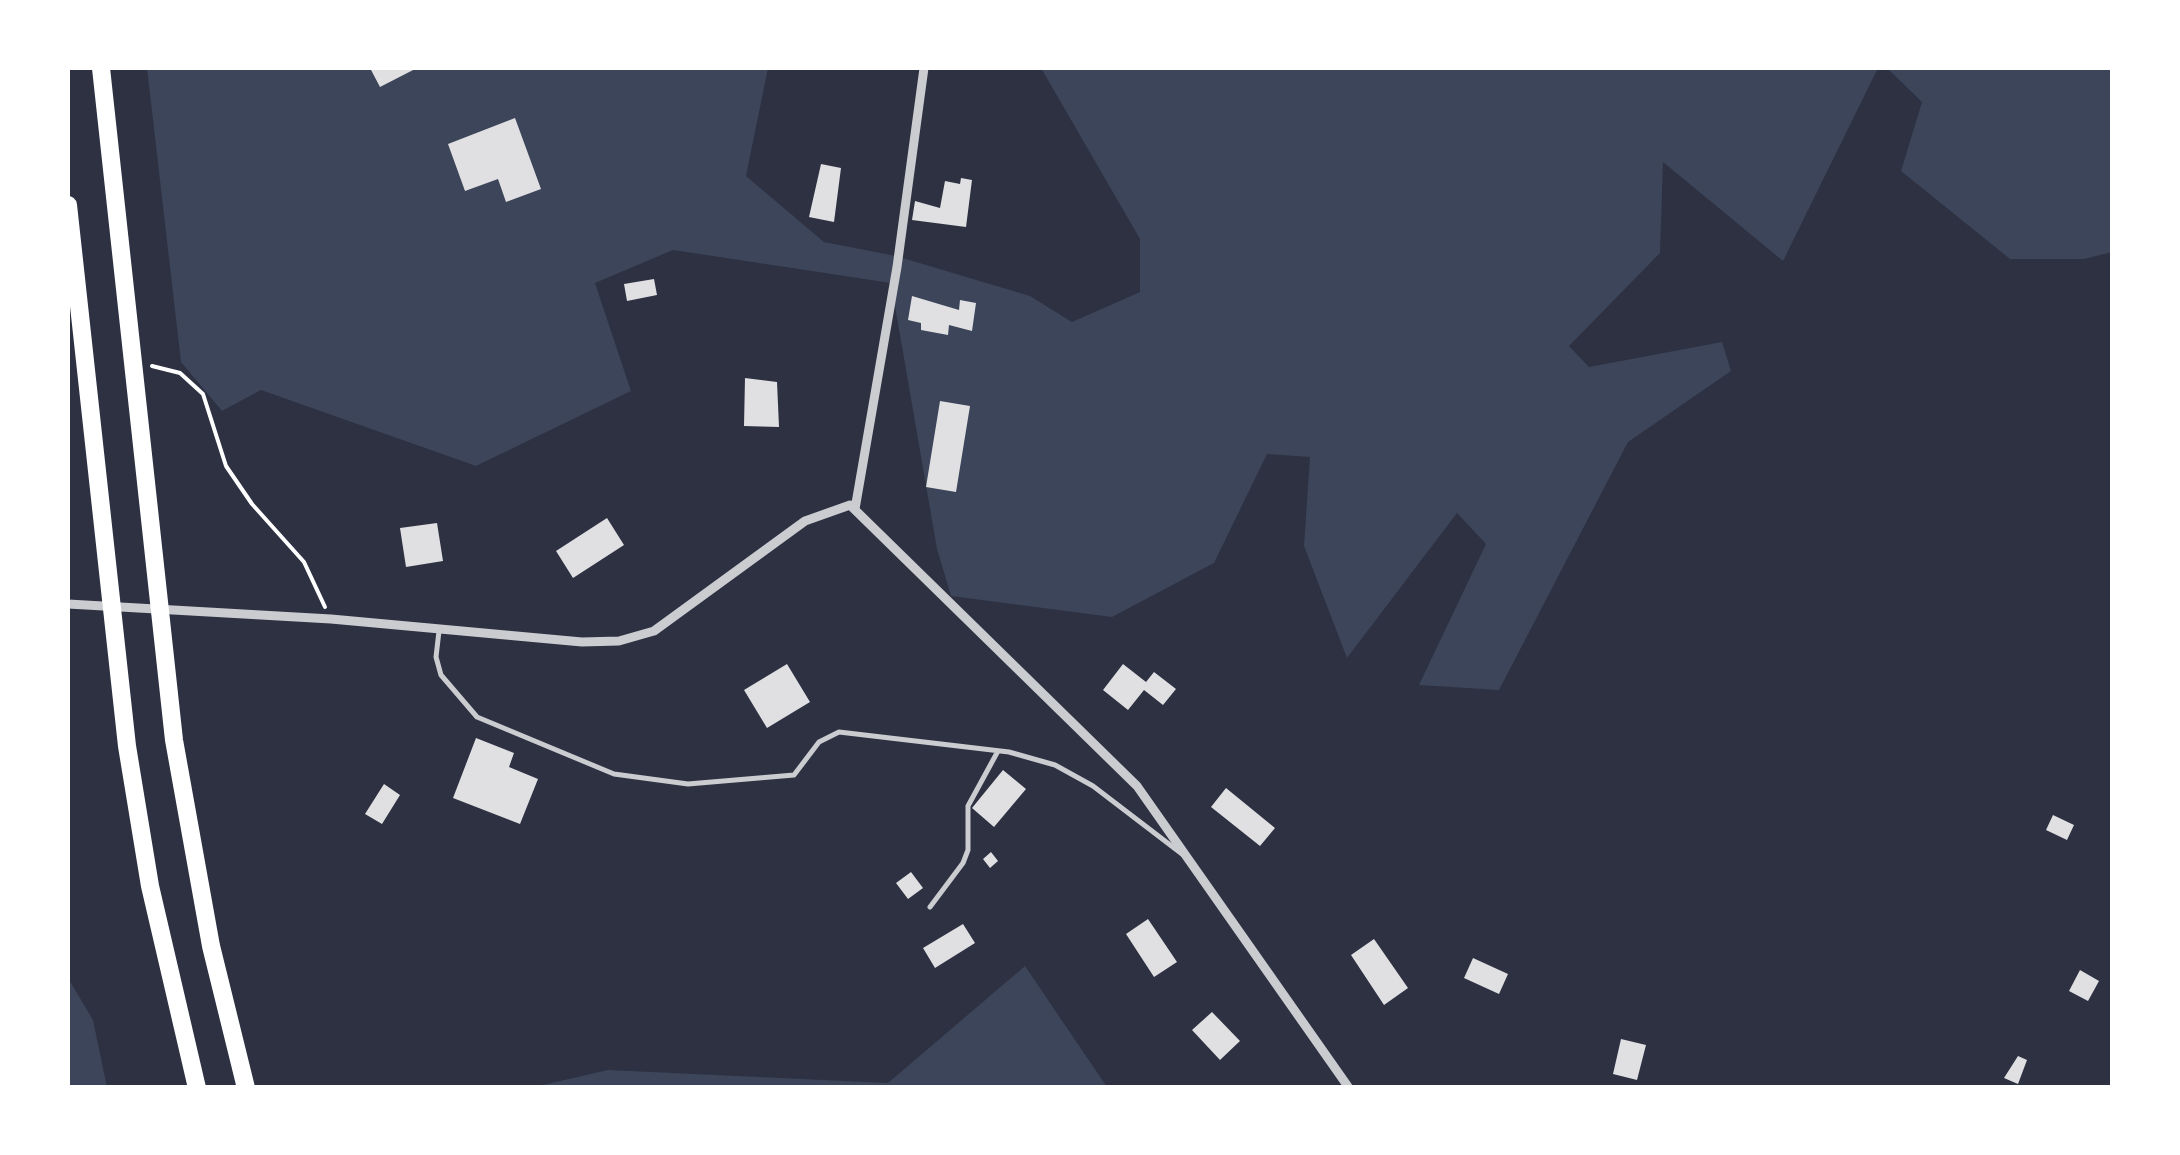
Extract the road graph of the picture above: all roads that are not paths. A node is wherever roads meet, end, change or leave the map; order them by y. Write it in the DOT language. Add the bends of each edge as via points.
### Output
graph roads {
  1 [pos="101,68"];
  2 [pos="924,68"];
  3 [pos="68,205"];
  4 [pos="70,250"];
  5 [pos="855,509"];
  6 [pos="68,604"];
  7 [pos="439,628"];
  8 [pos="998,751"];
  9 [pos="1185,858"];
  10 [pos="930,907"];
  11 [pos="196,1088"];
  12 [pos="246,1088"];
  13 [pos="1348,1088"];
  1 -- 12 [label="highway" via="185,809"];
  2 -- 5 [label="street"];
  3 -- 4 [label="highway"];
  4 -- 11 [label="highway" via="127,746 150,886"];
  5 -- 7 [label="street" via="834,508 806,520 654,631 631,640 582,642"];
  5 -- 9 [label="street" via="1113,758"];
  6 -- 7 [label="street"];
  7 -- 8 [label="lane" via="441,675 477,717 614,774 688,784 794,775 819,742 839,732"];
  8 -- 9 [label="lane" via="1084,781"];
  8 -- 10 [label="lane" via="968,806 963,864"];
  9 -- 13 [label="street"];
}
